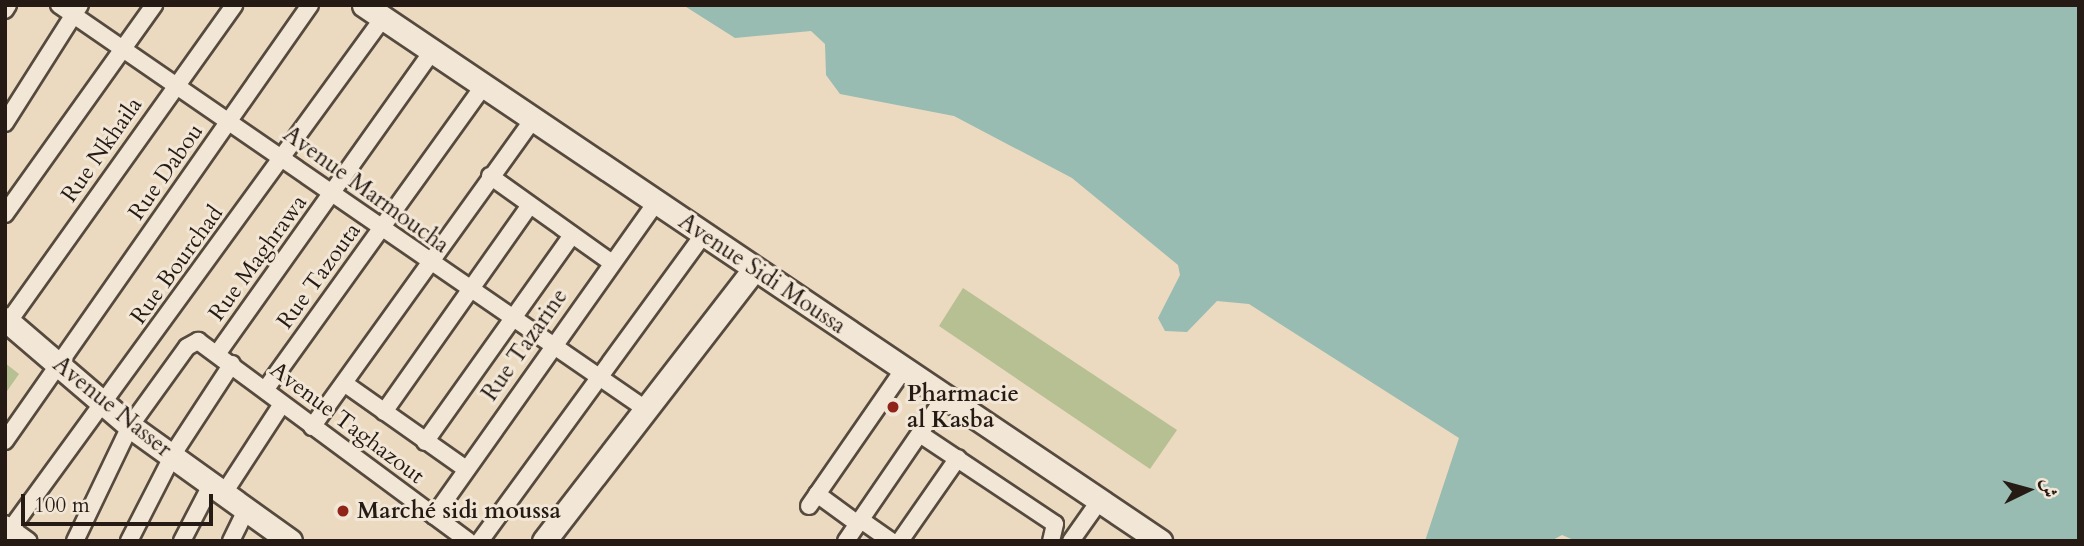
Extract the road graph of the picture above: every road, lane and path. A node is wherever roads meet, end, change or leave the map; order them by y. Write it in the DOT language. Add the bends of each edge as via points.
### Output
graph roads {
  1 [pos="8,5"];
  2 [pos="59,5"];
  3 [pos="154,5"];
  4 [pos="234,5"];
  5 [pos="310,5"];
  6 [pos="5,10"];
  7 [pos="77,10"];
  8 [pos="374,12"];
  9 [pos="122,50"];
  10 [pos="432,51"];
  11 [pos="176,84"];
  12 [pos="484,85"];
  13 [pos="534,118"];
  14 [pos="229,120"];
  15 [pos="5,123"];
  16 [pos="283,158"];
  17 [pos="490,176"];
  18 [pos="332,193"];
  19 [pos="656,202"];
  20 [pos="530,205"];
  21 [pos="5,214"];
  22 [pos="381,229"];
  23 [pos="704,234"];
  24 [pos="572,235"];
  25 [pos="427,263"];
  26 [pos="612,263"];
  27 [pos="754,269"];
  28 [pos="468,290"];
  29 [pos="511,319"];
  30 [pos="7,320"];
  31 [pos="551,345"];
  32 [pos="217,354"];
  33 [pos="232,364"];
  34 [pos="60,365"];
  35 [pos="903,370"];
  36 [pos="597,375"];
  37 [pos="344,383"];
  38 [pos="265,390"];
  39 [pos="944,398"];
  40 [pos="103,402"];
  41 [pos="282,404"];
  42 [pos="648,410"];
  43 [pos="384,412"];
  44 [pos="130,426"];
  45 [pos="312,427"];
  46 [pos="920,434"];
  47 [pos="5,441"];
  48 [pos="425,442"];
  49 [pos="172,457"];
  50 [pos="958,458"];
  51 [pos="466,469"];
  52 [pos="218,489"];
  53 [pos="1100,500"];
  54 [pos="246,510"];
  55 [pos="434,516"];
  56 [pos="859,522"];
  57 [pos="7,530"];
  58 [pos="288,540"];
  59 [pos="1158,540"];
  60 [pos="28,541"];
  61 [pos="75,541"];
  62 [pos="129,541"];
  63 [pos="182,541"];
  64 [pos="231,541"];
  65 [pos="468,541"];
  66 [pos="480,541"];
  67 [pos="544,541"];
  68 [pos="846,541"];
  69 [pos="891,541"];
  70 [pos="900,541"];
  71 [pos="1051,541"];
  72 [pos="1071,541"];
  1 -- 6 [label="street"];
  2 -- 7 [label="street, Avenue Marmoucha"];
  3 -- 9 [label="street"];
  4 -- 11 [label="street, Rue Nkhaila"];
  5 -- 14 [label="street, Rue Dabou"];
  7 -- 9 [label="street, Avenue Marmoucha"];
  7 -- 15 [label="street"];
  8 -- 10 [label="street, Avenue Sidi Moussa"];
  8 -- 16 [label="street, Rue Bourchad"];
  9 -- 11 [label="street, Avenue Marmoucha"];
  9 -- 21 [label="street"];
  10 -- 12 [label="street, Avenue Sidi Moussa"];
  10 -- 18 [label="street, Rue Maghrawa"];
  11 -- 14 [label="street, Avenue Marmoucha"];
  11 -- 30 [label="street, Rue Nkhaila"];
  12 -- 13 [label="street, Avenue Sidi Moussa"];
  12 -- 22 [label="street, Rue Tazouta"];
  13 -- 17 [label="street"];
  13 -- 19 [label="street, Avenue Sidi Moussa"];
  14 -- 16 [label="street, Avenue Marmoucha"];
  14 -- 34 [label="street, Rue Dabou"];
  16 -- 18 [label="street, Avenue Marmoucha"];
  16 -- 40 [label="street, Rue Bourchad"];
  17 -- 20 [label="street"];
  17 -- 25 [label="street"];
  18 -- 22 [label="street, Avenue Marmoucha"];
  18 -- 32 [label="street, Rue Maghrawa"];
  19 -- 23 [label="street, Avenue Sidi Moussa"];
  19 -- 26 [label="street, Rue Tazarine"];
  20 -- 24 [label="street"];
  20 -- 28 [label="street"];
  22 -- 25 [label="street, Avenue Marmoucha"];
  22 -- 38 [label="street, Rue Tazouta"];
  23 -- 27 [label="street, Avenue Sidi Moussa"];
  23 -- 36 [label="street"];
  24 -- 26 [label="street"];
  24 -- 29 [label="street"];
  25 -- 28 [label="street, Avenue Marmoucha"];
  25 -- 37 [label="street"];
  26 -- 31 [label="street, Rue Tazarine"];
  27 -- 35 [label="street, Avenue Sidi Moussa"];
  27 -- 42 [label="street"];
  28 -- 29 [label="street, Avenue Marmoucha"];
  28 -- 43 [label="street"];
  29 -- 31 [label="street, Avenue Marmoucha"];
  29 -- 48 [label="street"];
  30 -- 34 [label="street, Avenue Nasser"];
  31 -- 36 [label="street, Avenue Marmoucha"];
  31 -- 51 [label="street, Rue Tazarine"];
  32 -- 33 [label="street, Avenue Taghazout"];
  32 -- 44 [label="street, Avenue Taghazout" via="198,341 187,346"];
  33 -- 38 [label="street, Avenue Taghazout"];
  33 -- 49 [label="street"];
  34 -- 40 [label="street, Avenue Nasser"];
  34 -- 47 [label="street, Rue Dabou"];
  35 -- 39 [label="street, Avenue Sidi Moussa"];
  35 -- 56 [label="street" via="813,500"];
  36 -- 42 [label="street, Avenue Marmoucha"];
  36 -- 66 [label="street"];
  37 -- 43 [label="street"];
  37 -- 45 [label="street"];
  38 -- 41 [label="street, Avenue Taghazout"];
  39 -- 46 [label="street"];
  39 -- 53 [label="street, Avenue Sidi Moussa"];
  40 -- 44 [label="street, Avenue Nasser"];
  40 -- 57 [label="street, Rue Bourchad"];
  41 -- 45 [label="street, Avenue Taghazout"];
  41 -- 52 [label="street"];
  42 -- 67 [label="street"];
  43 -- 48 [label="street"];
  44 -- 49 [label="street, Avenue Nasser"];
  44 -- 61 [label="street"];
  45 -- 55 [label="street, Avenue Taghazout"];
  46 -- 50 [label="street"];
  46 -- 56 [label="street"];
  48 -- 51 [label="street"];
  49 -- 52 [label="street, Avenue Nasser"];
  49 -- 62 [label="street"];
  50 -- 70 [label="street"];
  50 -- 71 [label="street" via="1055,524"];
  51 -- 55 [label="street, Rue Tazarine"];
  52 -- 54 [label="street, Avenue Nasser"];
  52 -- 63 [label="street"];
  53 -- 59 [label="street, Avenue Sidi Moussa"];
  53 -- 72 [label="street"];
  54 -- 58 [label="street, Avenue Nasser"];
  54 -- 64 [label="street"];
  55 -- 65 [label="street, Avenue Taghazout"];
  56 -- 68 [label="street"];
  56 -- 69 [label="street"];
  57 -- 60 [label="street"];
}
